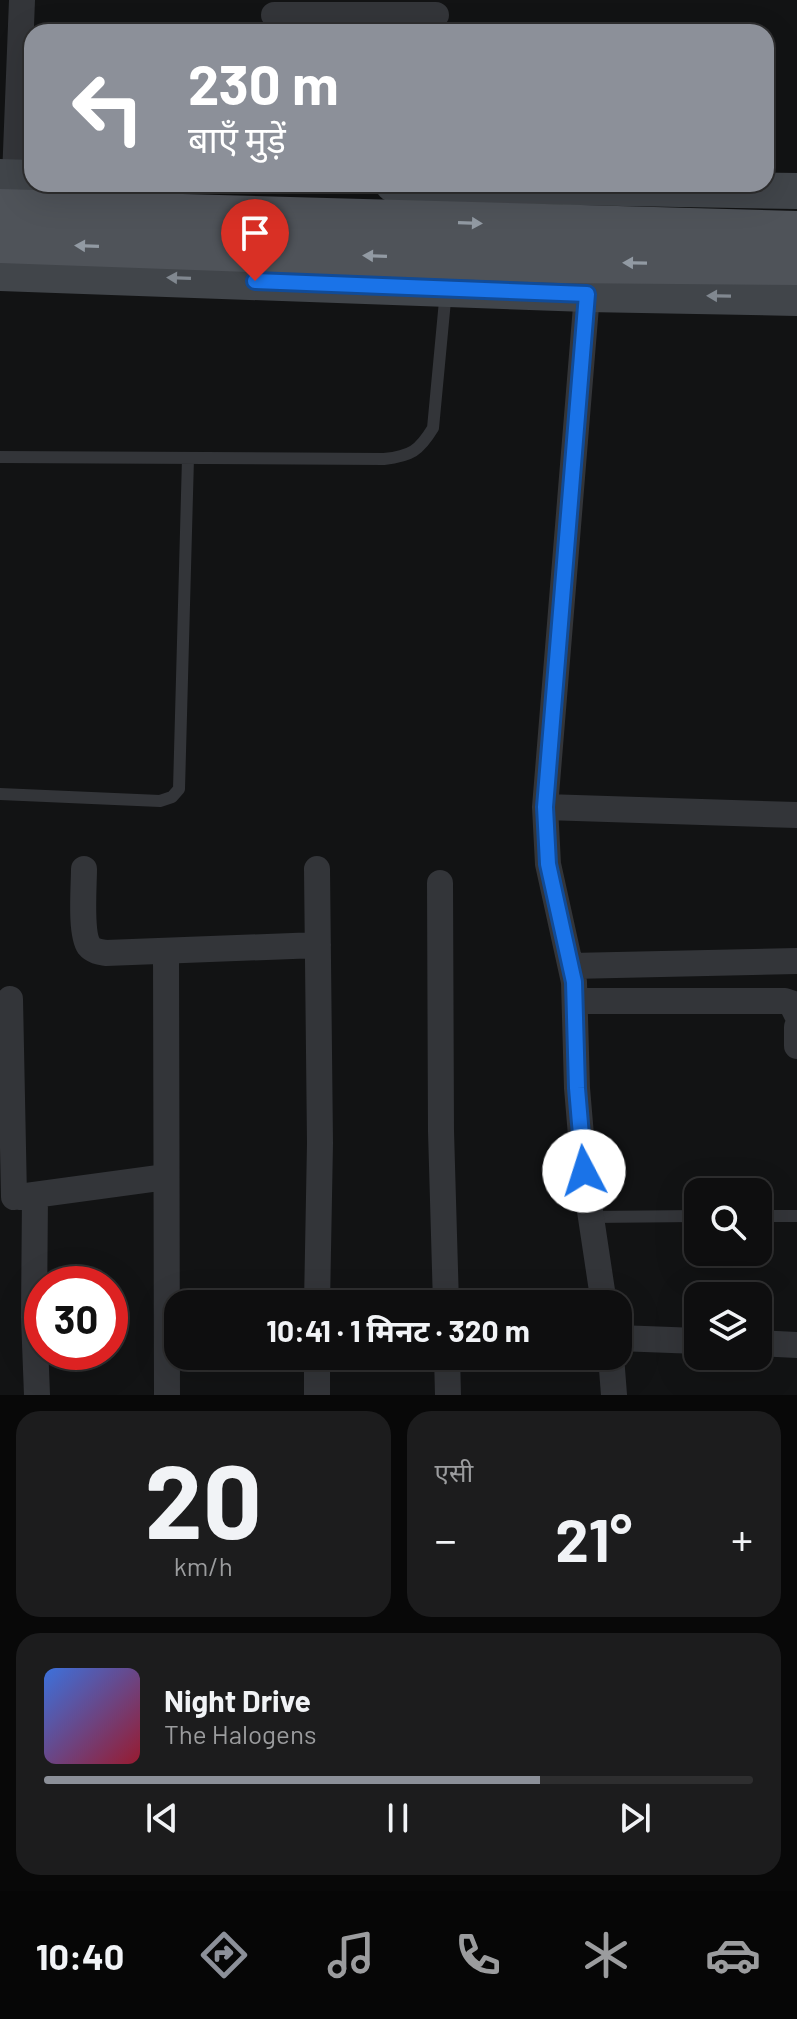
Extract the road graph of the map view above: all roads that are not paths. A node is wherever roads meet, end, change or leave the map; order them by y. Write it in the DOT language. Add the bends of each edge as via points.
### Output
graph roads {
  1 [pos="22,0"];
  2 [pos="274,15"];
  3 [pos="436,16"];
  4 [pos="12,185"];
  5 [pos="774,191"];
  6 [pos="797,191"];
  7 [pos="131,192"];
  8 [pos="797,231"];
  9 [pos="0,243"];
  10 [pos="797,265"];
  11 [pos="0,273"];
  12 [pos="446,273"];
  13 [pos="587,294"];
  14 [pos="797,298"];
  15 [pos="0,457"];
  16 [pos="188,458"];
  17 [pos="0,794"];
  18 [pos="545,807"];
  19 [pos="797,815"];
  20 [pos="84,869"];
  21 [pos="317,869"];
  22 [pos="440,883"];
  23 [pos="318,945"];
  24 [pos="166,951"];
  25 [pos="797,961"];
  26 [pos="571,966"];
  27 [pos="10,999"];
  28 [pos="576,1001"];
  29 [pos="797,1015"];
  30 [pos="797,1027"];
  31 [pos="797,1046"];
  32 [pos="166,1177"];
  33 [pos="16,1197"];
  34 [pos="684,1216"];
  35 [pos="772,1216"];
  36 [pos="797,1216"];
  37 [pos="590,1217"];
  38 [pos="317,1290"];
  39 [pos="446,1290"];
  40 [pos="602,1290"];
  41 [pos="632,1339"];
  42 [pos="684,1340"];
  43 [pos="772,1344"];
  44 [pos="797,1345"];
  45 [pos="317,1370"];
  46 [pos="447,1370"];
  47 [pos="612,1370"];
  48 [pos="37,1395"];
  49 [pos="167,1395"];
  50 [pos="317,1395"];
  51 [pos="448,1395"];
  52 [pos="614,1395"];
  1 -- 4 [label="street"];
  2 -- 3 [label="street"];
  5 -- 6 [label="main road"];
  7 -- 8 [label="main road, one-way"];
  12 -- 9 [label="main road, one-way"];
  10 -- 12 [label="main road, one-way"];
  12 -- 11 [label="main road, one-way"];
  12 -- 13 [label="main road"];
  12 -- 16 [label="lane" via="433,428 424,444 407,456 384,459"];
  14 -- 13 [label="main road, one-way"];
  13 -- 18 [label="street"];
  15 -- 16 [label="lane"];
  16 -- 17 [label="lane" via="179,789 160,801"];
  18 -- 19 [label="street"];
  18 -- 26 [label="street" via="548,864"];
  20 -- 24 [label="street" via="89,946 106,953"];
  21 -- 23 [label="street"];
  22 -- 39 [label="street"];
  23 -- 24 [label="street"];
  23 -- 38 [label="street"];
  24 -- 32 [label="street"];
  25 -- 26 [label="street"];
  26 -- 28 [label="street"];
  27 -- 33 [label="street"];
  28 -- 29 [label="street" via="785,1001"];
  28 -- 37 [label="street" via="579,1116"];
  30 -- 31 [label="street"];
  32 -- 33 [label="street"];
  32 -- 49 [label="street"];
  33 -- 48 [label="street"];
  34 -- 37 [label="lane"];
  35 -- 36 [label="lane"];
  37 -- 40 [label="street"];
  41 -- 42 [label="street"];
  43 -- 44 [label="street"];
  45 -- 50 [label="street"];
  46 -- 51 [label="street"];
  47 -- 52 [label="street"];
}
